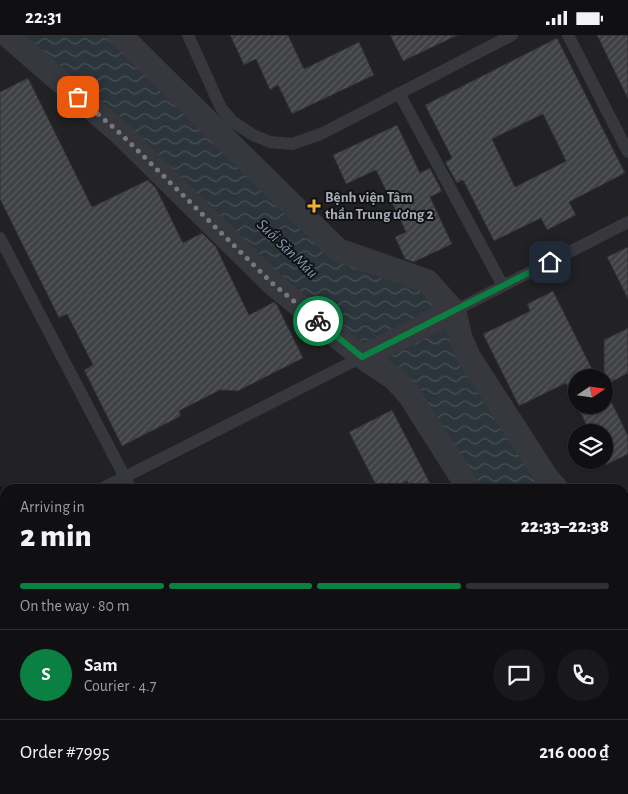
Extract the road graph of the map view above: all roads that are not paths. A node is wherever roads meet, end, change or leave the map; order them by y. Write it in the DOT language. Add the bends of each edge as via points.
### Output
graph roads {
  1 [pos="8,35"];
  2 [pos="120,35"];
  3 [pos="188,35"];
  4 [pos="512,35"];
  5 [pos="568,35"];
  6 [pos="399,93"];
  7 [pos="628,152"];
  8 [pos="628,222"];
  9 [pos="0,238"];
  10 [pos="502,286"];
  11 [pos="454,311"];
  12 [pos="362,357"];
  13 [pos="125,477"];
  14 [pos="111,484"];
  15 [pos="128,484"];
  16 [pos="466,484"];
  17 [pos="552,484"];
  1 -- 12 [label="street" via="121,134 272,283"];
  2 -- 11 [label="street" via="338,250 427,281"];
  3 -- 6 [label="lane" via="221,108 232,121 270,142 292,144 321,134"];
  4 -- 6 [label="lane"];
  5 -- 7 [label="lane"];
  6 -- 10 [label="lane"];
  8 -- 10 [label="lane"];
  9 -- 13 [label="lane"];
  10 -- 11 [label="lane"];
  11 -- 12 [label="street"];
  11 -- 17 [label="street" via="469,357"];
  12 -- 13 [label="lane"];
  12 -- 16 [label="street" via="395,379 410,396"];
  13 -- 14 [label="lane"];
  13 -- 15 [label="lane"];
}
